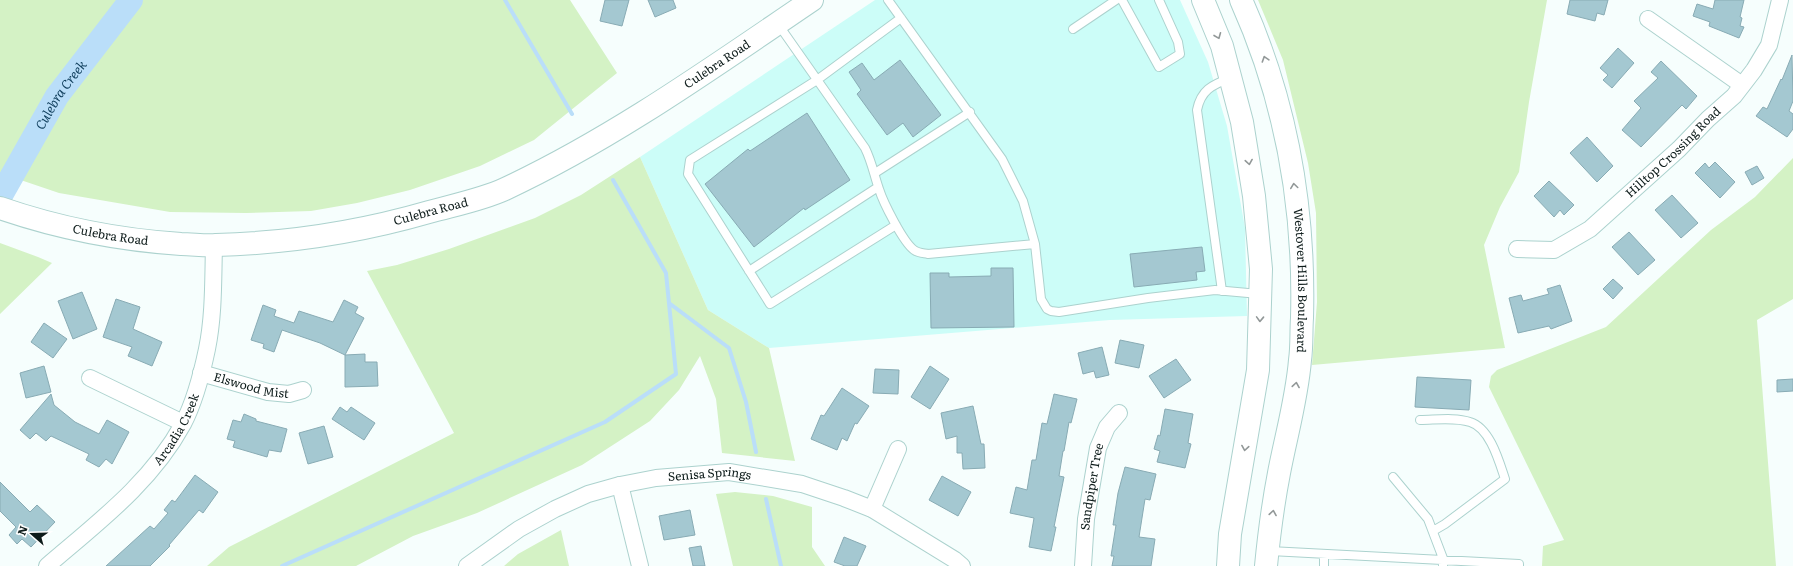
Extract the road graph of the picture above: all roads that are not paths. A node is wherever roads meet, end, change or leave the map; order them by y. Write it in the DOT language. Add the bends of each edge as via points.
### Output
graph roads {
  1 [pos="812,0"];
  2 [pos="888,0"];
  3 [pos="1116,0"];
  4 [pos="1122,0"];
  5 [pos="1159,0"];
  6 [pos="1203,0"];
  7 [pos="1241,0"];
  8 [pos="1780,0"];
  9 [pos="901,18"];
  10 [pos="1648,20"];
  11 [pos="777,24"];
  12 [pos="1073,28"];
  13 [pos="1230,78"];
  14 [pos="817,80"];
  15 [pos="1742,85"];
  16 [pos="970,112"];
  17 [pos="875,173"];
  18 [pos="878,186"];
  19 [pos="0,208"];
  20 [pos="896,225"];
  21 [pos="1035,244"];
  22 [pos="214,246"];
  23 [pos="1517,249"];
  24 [pos="749,271"];
  25 [pos="1222,290"];
  26 [pos="1261,295"];
  27 [pos="201,373"];
  28 [pos="90,378"];
  29 [pos="303,390"];
  30 [pos="1119,413"];
  31 [pos="1420,420"];
  32 [pos="183,423"];
  33 [pos="898,449"];
  34 [pos="1393,477"];
  35 [pos="620,485"];
  36 [pos="872,510"];
  37 [pos="1433,531"];
  38 [pos="1324,554"];
  39 [pos="1267,559"];
  40 [pos="958,563"];
  41 [pos="1443,563"];
  42 [pos="47,566"];
  43 [pos="467,566"];
  44 [pos="640,566"];
  45 [pos="973,566"];
  46 [pos="1083,566"];
  47 [pos="1228,566"];
  48 [pos="1324,566"];
  49 [pos="1519,566"];
  1 -- 11 [label="main road, Culebra Road"];
  2 -- 9 [label="lane"];
  3 -- 12 [label="lane"];
  4 -- 5 [label="lane" via="1159,67 1180,54 1178,42"];
  6 -- 13 [label="main road, one-way" via="1222,46"];
  39 -- 7 [label="main road, Westover Hills Boulevard, one-way" via="1279,473 1300,360 1301,264 1286,132 1257,34"];
  8 -- 15 [label="street, Hilltop Crossing Road" via="1769,45"];
  9 -- 14 [label="lane"];
  9 -- 16 [label="lane"];
  10 -- 15 [label="street"];
  11 -- 14 [label="lane"];
  11 -- 22 [label="main road, Culebra Road" via="656,105 598,140 502,190 386,224 348,232"];
  13 -- 25 [label="lane" via="1211,86 1197,110"];
  13 -- 26 [label="main road, one-way" via="1242,122 1254,196"];
  14 -- 17 [label="lane" via="865,148"];
  14 -- 24 [label="lane" via="690,160 688,174"];
  15 -- 23 [label="street, Hilltop Crossing Road" via="1734,96 1679,149 1590,229 1554,250"];
  16 -- 17 [label="lane"];
  16 -- 21 [label="lane" via="1002,159 1023,201"];
  17 -- 18 [label="lane"];
  18 -- 20 [label="lane"];
  18 -- 24 [label="lane"];
  19 -- 22 [label="main road, Culebra Road" via="106,236 147,242"];
  20 -- 21 [label="lane" via="914,250 928,254"];
  20 -- 24 [label="lane" via="770,304"];
  21 -- 25 [label="lane" via="1041,298 1051,311"];
  22 -- 27 [label="street, Arcadia Creek" via="210,321"];
  25 -- 26 [label="lane"];
  26 -- 47 [label="main road, one-way" via="1258,370 1230,534"];
  27 -- 29 [label="street, Elswood Mist" via="268,392 289,394"];
  27 -- 32 [label="street, Arcadia Creek"];
  28 -- 32 [label="street"];
  30 -- 46 [label="street, Sandpiper Tree" via="1107,427 1098,448 1086,519"];
  31 -- 37 [label="lane" via="1468,421 1477,425 1497,454 1505,479"];
  32 -- 42 [label="street, Arcadia Creek" via="152,469 126,498"];
  33 -- 36 [label="street"];
  34 -- 37 [label="lane" via="1428,519"];
  35 -- 36 [label="street, Senisa Springs" via="656,478 730,472 802,484"];
  35 -- 43 [label="street, Senisa Springs" via="588,494 555,509 519,529"];
  35 -- 44 [label="street"];
  36 -- 40 [label="street, Senisa Springs"];
  37 -- 41 [label="lane"];
  38 -- 39 [label="lane"];
  38 -- 41 [label="lane"];
  38 -- 48 [label="lane"];
  40 -- 45 [label="street, Senisa Springs"];
  41 -- 49 [label="lane" via="1520,564"];
}
